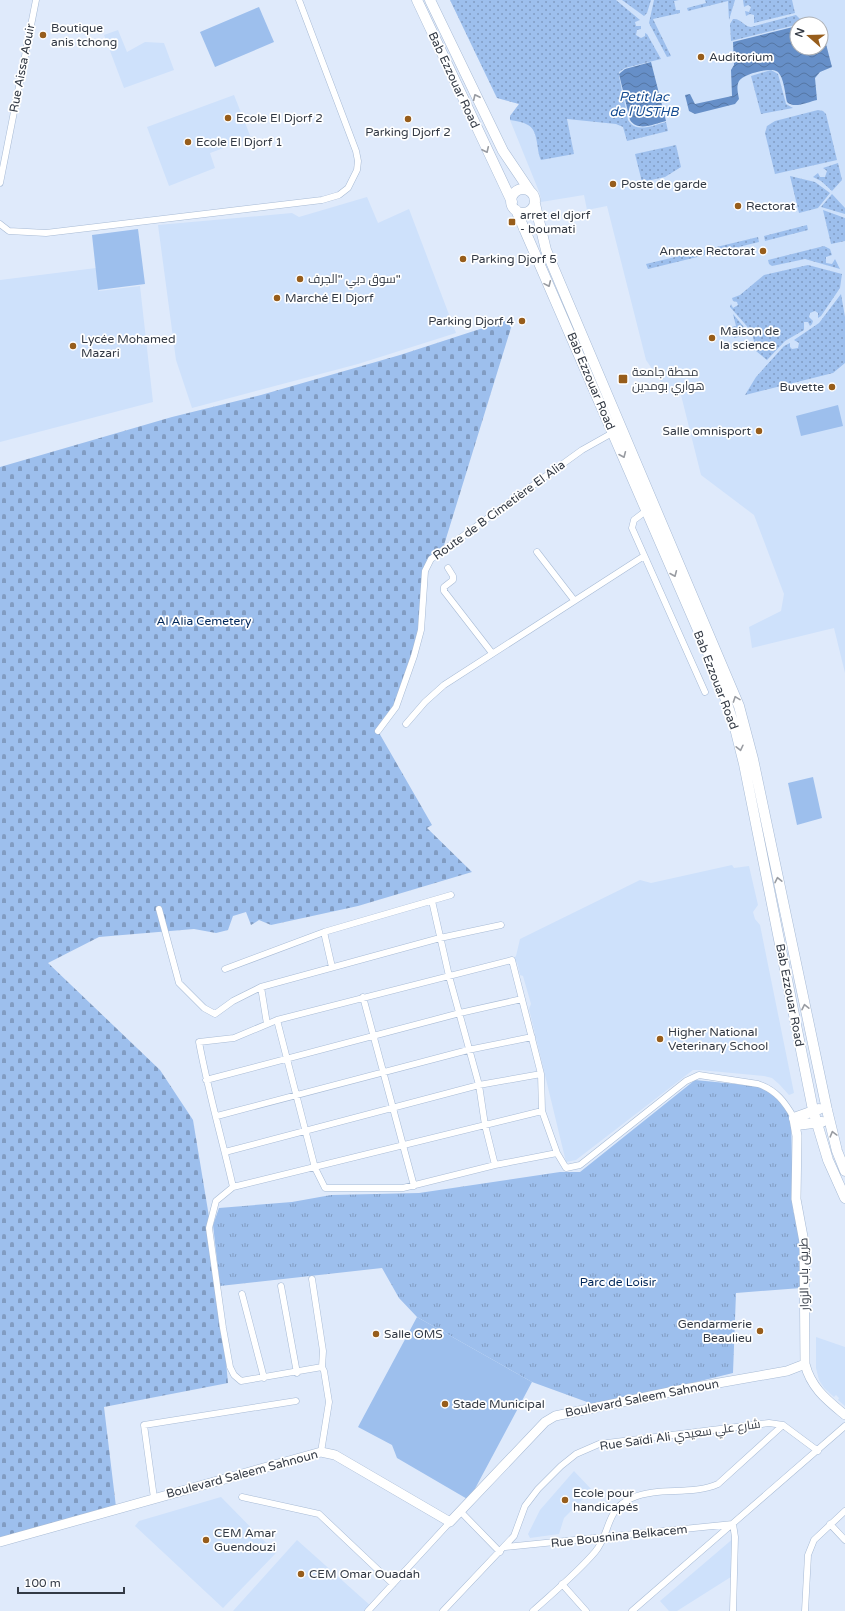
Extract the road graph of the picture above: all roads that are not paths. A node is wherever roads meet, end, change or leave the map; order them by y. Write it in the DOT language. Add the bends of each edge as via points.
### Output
graph roads {
  1 [pos="36,0"];
  2 [pos="299,0"];
  3 [pos="417,0"];
  4 [pos="430,0"];
  5 [pos="0,183"];
  6 [pos="530,191"];
  7 [pos="535,204"];
  8 [pos="514,206"];
  9 [pos="0,224"];
  10 [pos="593,373"];
  11 [pos="617,430"];
  12 [pos="647,510"];
  13 [pos="537,552"];
  14 [pos="644,556"];
  15 [pos="448,568"];
  16 [pos="574,600"];
  17 [pos="492,653"];
  18 [pos="705,692"];
  19 [pos="406,724"];
  20 [pos="378,731"];
  21 [pos="451,895"];
  22 [pos="432,901"];
  23 [pos="159,909"];
  24 [pos="501,925"];
  25 [pos="324,932"];
  26 [pos="440,938"];
  27 [pos="332,967"];
  28 [pos="225,969"];
  29 [pos="449,976"];
  30 [pos="261,987"];
  31 [pos="363,997"];
  32 [pos="522,999"];
  33 [pos="460,1013"];
  34 [pos="278,1020"];
  35 [pos="267,1024"];
  36 [pos="374,1036"];
  37 [pos="532,1037"];
  38 [pos="468,1050"];
  39 [pos="287,1059"];
  40 [pos="384,1073"];
  41 [pos="541,1074"];
  42 [pos="206,1080"];
  43 [pos="479,1085"];
  44 [pos="296,1096"];
  45 [pos="393,1108"];
  46 [pos="813,1110"];
  47 [pos="542,1111"];
  48 [pos="827,1114"];
  49 [pos="217,1116"];
  50 [pos="795,1122"];
  51 [pos="817,1124"];
  52 [pos="485,1125"];
  53 [pos="306,1131"];
  54 [pos="404,1146"];
  55 [pos="225,1152"];
  56 [pos="557,1153"];
  57 [pos="495,1165"];
  58 [pos="315,1168"];
  59 [pos="845,1171"];
  60 [pos="414,1186"];
  61 [pos="234,1187"];
  62 [pos="845,1198"];
  63 [pos="312,1279"];
  64 [pos="281,1286"];
  65 [pos="242,1294"];
  66 [pos="805,1364"];
  67 [pos="322,1367"];
  68 [pos="297,1373"];
  69 [pos="264,1378"];
  70 [pos="296,1401"];
  71 [pos="845,1415"];
  72 [pos="783,1425"];
  73 [pos="845,1426"];
  74 [pos="818,1451"];
  75 [pos="321,1452"];
  76 [pos="242,1497"];
  77 [pos="154,1498"];
  78 [pos="460,1511"];
  79 [pos="845,1511"];
  80 [pos="450,1522"];
  81 [pos="733,1524"];
  82 [pos="830,1524"];
  83 [pos="605,1537"];
  84 [pos="845,1540"];
  85 [pos="0,1542"];
  86 [pos="505,1547"];
  87 [pos="500,1552"];
  88 [pos="393,1584"];
  89 [pos="562,1584"];
  90 [pos="368,1611"];
  91 [pos="443,1611"];
  92 [pos="533,1611"];
  93 [pos="586,1611"];
  94 [pos="632,1611"];
  95 [pos="733,1611"];
  96 [pos="805,1611"];
  1 -- 5 [label="street, Rue Aissa Aouir"];
  2 -- 9 [label="street" via="356,151 356,174 348,188 339,195 322,200 244,211 46,233 9,231"];
  3 -- 8 [label="main road, Bab Ezzouar Road, one-way"];
  6 -- 4 [label="main road, Bab Ezzouar Road, one-way" via="503,151"];
  6 -- 7 [label="main road"];
  6 -- 8 [label="main road" via="517,191 513,196"];
  7 -- 8 [label="main road" via="528,212 522,213"];
  7 -- 10 [label="main road, Bab Ezzouar Road" via="544,243"];
  8 -- 10 [label="main road, Bab Ezzouar Road, one-way"];
  10 -- 11 [label="main road, Bab Ezzouar Road"];
  11 -- 12 [label="main road, Bab Ezzouar Road, one-way"];
  11 -- 20 [label="street, Route de B Cimetière El Alia" via="582,450 431,559 425,571 421,630 414,656 396,707"];
  48 -- 11 [label="main road, Bab Ezzouar Road, one-way" via="744,723 725,672"];
  12 -- 14 [label="street" via="632,524"];
  12 -- 46 [label="main road, Bab Ezzouar Road, one-way" via="718,676 735,728"];
  13 -- 16 [label="street"];
  14 -- 16 [label="street"];
  14 -- 18 [label="street"];
  15 -- 17 [label="street" via="453,580 444,587 444,591"];
  16 -- 17 [label="street"];
  17 -- 19 [label="street" via="444,685"];
  21 -- 22 [label="street"];
  22 -- 25 [label="street"];
  22 -- 26 [label="street"];
  23 -- 30 [label="street" via="180,983 204,1008 215,1014"];
  24 -- 26 [label="street"];
  25 -- 27 [label="street"];
  25 -- 28 [label="street"];
  26 -- 27 [label="street"];
  26 -- 29 [label="street"];
  27 -- 30 [label="street"];
  29 -- 31 [label="street"];
  29 -- 32 [label="street" via="512,960"];
  29 -- 33 [label="street"];
  30 -- 35 [label="street"];
  31 -- 34 [label="street"];
  31 -- 36 [label="street"];
  32 -- 33 [label="street"];
  32 -- 37 [label="street"];
  33 -- 36 [label="street"];
  33 -- 38 [label="street"];
  34 -- 35 [label="street"];
  34 -- 39 [label="street"];
  35 -- 42 [label="street" via="234,1038 199,1042"];
  36 -- 39 [label="street"];
  36 -- 40 [label="street"];
  37 -- 38 [label="street"];
  37 -- 41 [label="street"];
  38 -- 40 [label="street"];
  38 -- 43 [label="street"];
  39 -- 42 [label="street"];
  39 -- 44 [label="street"];
  40 -- 44 [label="street"];
  40 -- 45 [label="street"];
  41 -- 43 [label="street"];
  41 -- 47 [label="street"];
  42 -- 49 [label="street"];
  43 -- 45 [label="street"];
  43 -- 52 [label="street"];
  44 -- 49 [label="street"];
  44 -- 53 [label="street"];
  45 -- 53 [label="street"];
  45 -- 54 [label="street"];
  46 -- 48 [label="main road"];
  46 -- 50 [label="main road"];
  46 -- 51 [label="main road, Bab Ezzouar Road"];
  47 -- 52 [label="street"];
  47 -- 56 [label="street"];
  48 -- 51 [label="main road"];
  59 -- 48 [label="main road, Bab Ezzouar Road, one-way"];
  49 -- 55 [label="street"];
  50 -- 51 [label="main road"];
  50 -- 56 [label="street" via="783,1100 766,1086 699,1075 686,1081 580,1165 566,1168"];
  50 -- 66 [label="street, طريق باب الزوار" via="796,1199 804,1242"];
  51 -- 62 [label="main road, Bab Ezzouar Road" via="828,1160"];
  52 -- 54 [label="street"];
  52 -- 57 [label="street"];
  53 -- 55 [label="street"];
  53 -- 58 [label="street"];
  54 -- 58 [label="street"];
  54 -- 60 [label="street"];
  55 -- 61 [label="street"];
  56 -- 57 [label="street"];
  57 -- 60 [label="street"];
  58 -- 60 [label="street" via="325,1188"];
  58 -- 61 [label="street"];
  61 -- 69 [label="street" via="216,1202 208,1228 223,1328 230,1367 234,1375 241,1381"];
  63 -- 67 [label="street" via="323,1351"];
  64 -- 68 [label="street"];
  65 -- 69 [label="street"];
  66 -- 71 [label="street, طريق باب الزوار" via="816,1390"];
  66 -- 78 [label="street, Boulevard Saleem Sahnoun" via="787,1371 555,1416 545,1422"];
  67 -- 68 [label="street"];
  67 -- 75 [label="street" via="329,1402"];
  68 -- 69 [label="street"];
  70 -- 77 [label="street" via="144,1425"];
  72 -- 74 [label="street"];
  72 -- 83 [label="street" via="718,1484 705,1490 646,1493 630,1499 611,1514"];
  72 -- 86 [label="street, Rue Saïdi Ali شارع علي سعيدي" via="769,1423 599,1444 561,1466 538,1489 525,1506 514,1536"];
  73 -- 74 [label="street"];
  74 -- 81 [label="street"];
  75 -- 77 [label="street, Boulevard Saleem Sahnoun"];
  75 -- 80 [label="street, Boulevard Saleem Sahnoun" via="335,1455"];
  76 -- 88 [label="street" via="319,1514"];
  77 -- 85 [label="street, Boulevard Saleem Sahnoun"];
  78 -- 80 [label="street, Boulevard Saleem Sahnoun"];
  78 -- 87 [label="street"];
  79 -- 82 [label="street"];
  80 -- 88 [label="street"];
  81 -- 83 [label="street, Rue Bousnina Belkacem"];
  81 -- 94 [label="street"];
  81 -- 95 [label="street"];
  82 -- 84 [label="street"];
  82 -- 96 [label="street" via="814,1540 808,1555"];
  83 -- 86 [label="street, Rue Bousnina Belkacem"];
  83 -- 89 [label="street" via="596,1552"];
  86 -- 87 [label="street, Rue Saïdi Ali شارع علي سعيدي"];
  87 -- 91 [label="street, Rue Saïdi Ali شارع علي سعيدي"];
  88 -- 90 [label="street"];
  89 -- 92 [label="street"];
  89 -- 93 [label="street"];
}
